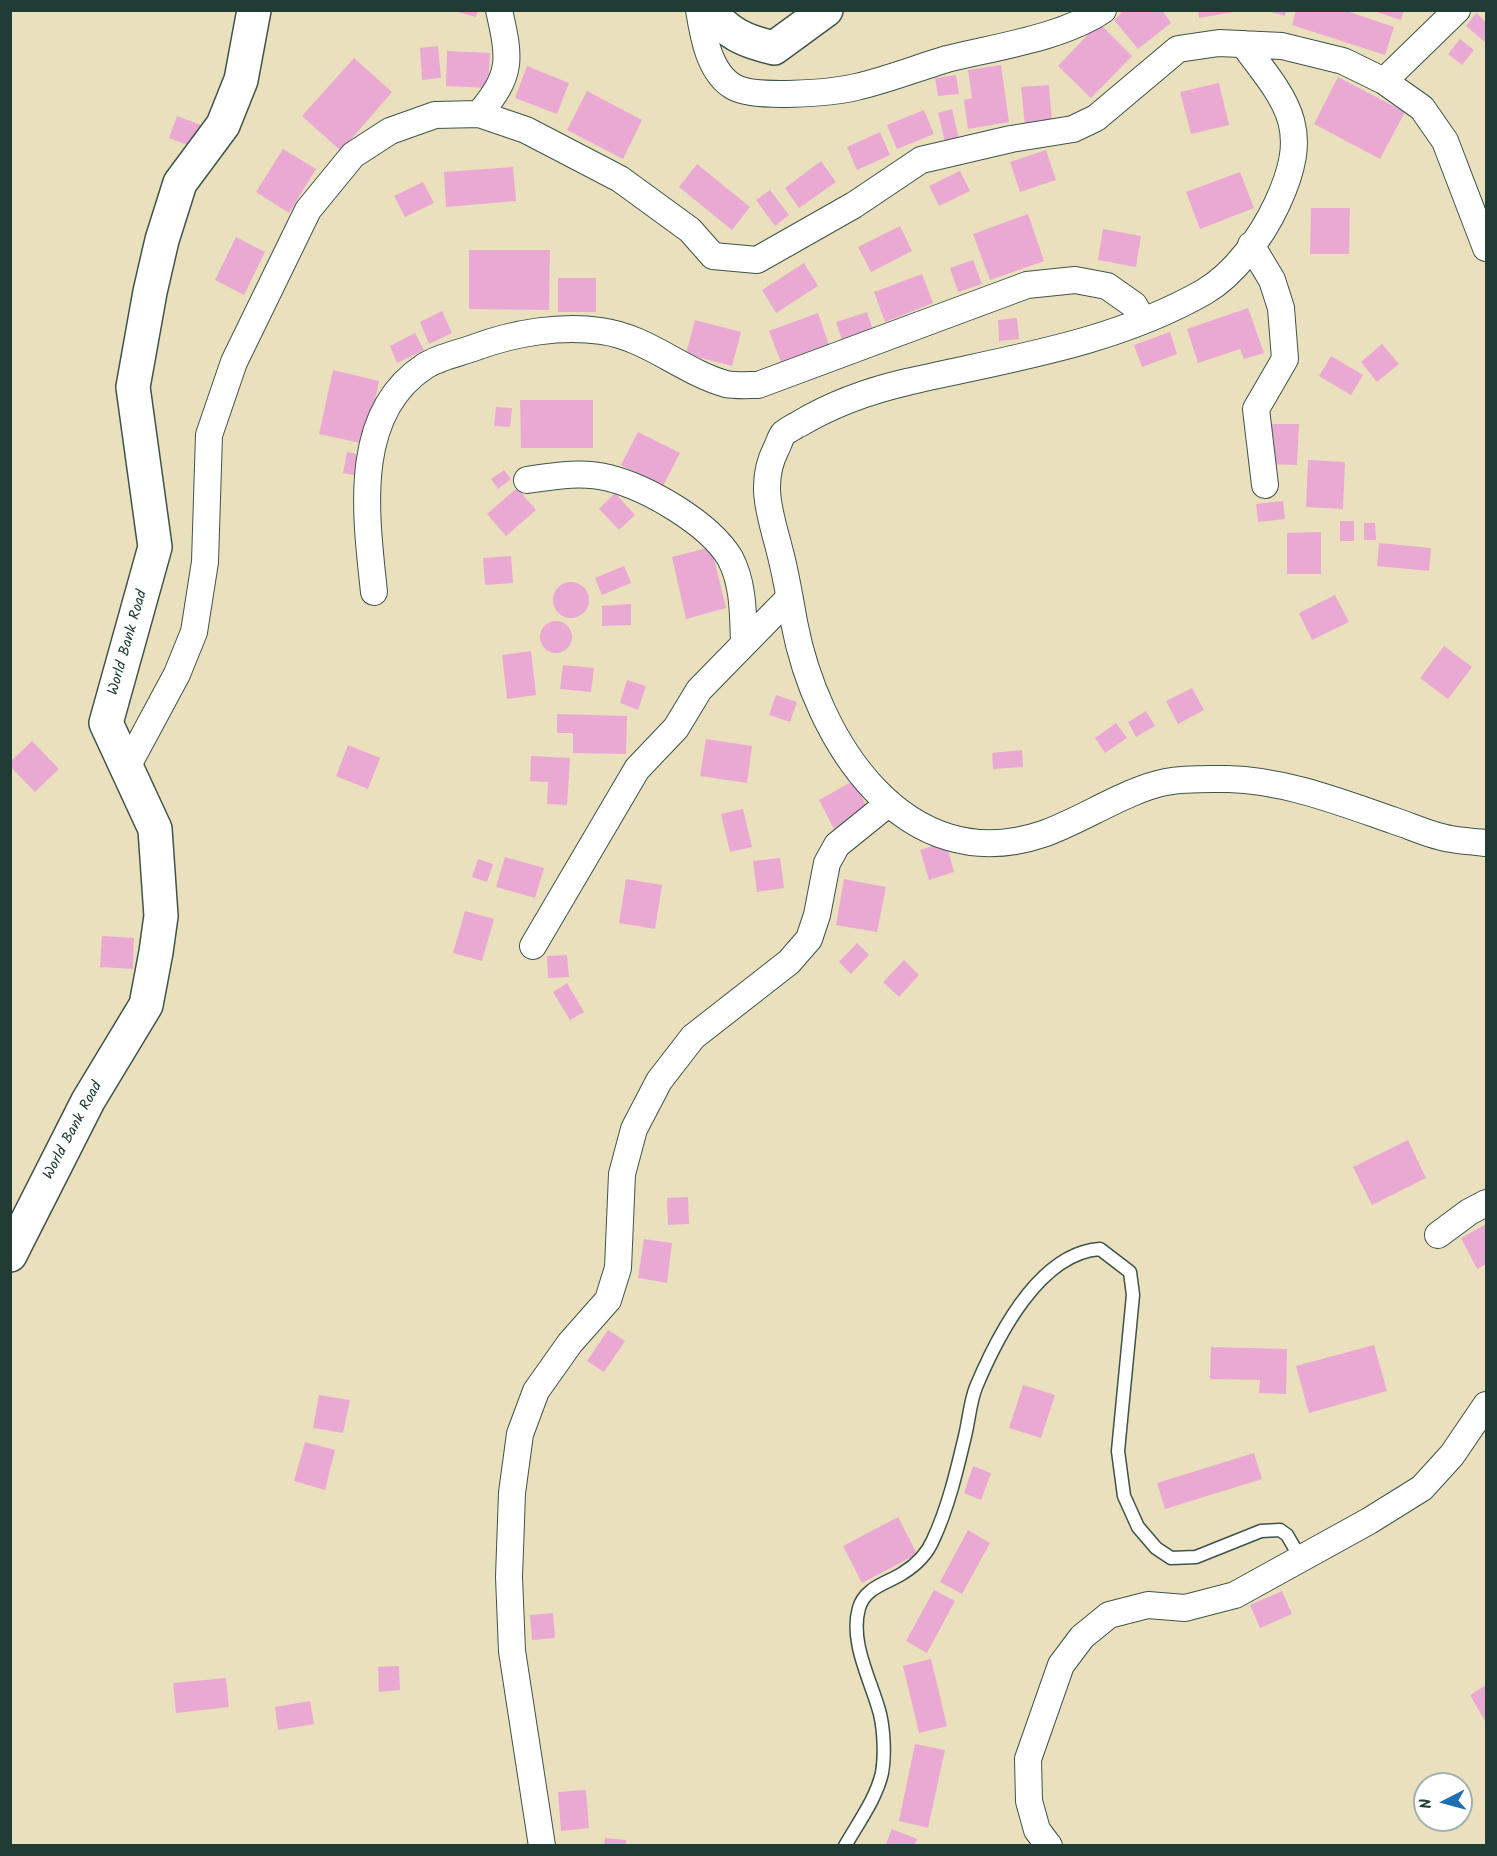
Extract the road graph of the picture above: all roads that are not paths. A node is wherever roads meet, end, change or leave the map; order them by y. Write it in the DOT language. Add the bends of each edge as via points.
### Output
graph roads {
  1 [pos="254,10"];
  2 [pos="499,10"];
  3 [pos="699,10"];
  4 [pos="708,10"];
  5 [pos="826,10"];
  6 [pos="1103,10"];
  7 [pos="1457,10"];
  8 [pos="1243,44"];
  9 [pos="1384,81"];
  10 [pos="479,114"];
  11 [pos="1251,245"];
  12 [pos="1486,248"];
  13 [pos="1143,320"];
  14 [pos="527,480"];
  15 [pos="1265,485"];
  16 [pos="374,592"];
  17 [pos="789,598"];
  18 [pos="744,644"];
  19 [pos="127,767"];
  20 [pos="889,803"];
  21 [pos="1486,843"];
  22 [pos="533,946"];
  23 [pos="1486,1203"];
  24 [pos="1438,1235"];
  25 [pos="10,1256"];
  26 [pos="1486,1405"];
  27 [pos="1301,1559"];
  28 [pos="542,1845"];
  29 [pos="845,1845"];
  30 [pos="1049,1845"];
  1 -- 19 [label="main road, World Bank Road" via="241,80 223,125 180,183 159,250 133,387 155,547 106,723"];
  2 -- 10 [label="street" via="508,53 498,91"];
  3 -- 6 [label="street" via="706,48 734,87 755,92 798,93 854,87 1035,38"];
  4 -- 5 [label="main road" via="743,40 774,48"];
  7 -- 9 [label="street"];
  8 -- 9 [label="street" via="1282,46 1343,61"];
  8 -- 10 [label="street" via="1178,49 1096,118 1073,129 921,160 854,205 757,260 713,256 690,230 620,179 526,130"];
  8 -- 11 [label="street" via="1276,87 1294,123 1296,139 1290,177 1269,222"];
  9 -- 12 [label="street" via="1422,108 1445,141"];
  10 -- 19 [label="street" via="435,115 390,131 353,155 308,210 234,362 209,435 205,562 194,632 177,674"];
  11 -- 13 [label="street" via="1238,263 1207,290"];
  11 -- 15 [label="street" via="1272,280 1281,308 1285,359 1256,408"];
  13 -- 16 [label="street" via="1134,304 1107,286 1075,280 1027,285 758,385 727,384 633,340 602,331 532,333 487,343 426,365 399,387 381,414 369,464 366,517"];
  13 -- 17 [label="street" via="1099,339 871,391 827,407 784,433 766,482 768,512"];
  14 -- 18 [label="street" via="567,474 608,478 642,490 693,519 729,558 742,594"];
  17 -- 18 [label="street"];
  17 -- 20 [label="street" via="814,696 849,759 877,795"];
  18 -- 22 [label="street" via="699,690 676,728 637,769"];
  19 -- 25 [label="main road, World Bank Road" via="155,829 160,882 161,916 146,1005 88,1101"];
  20 -- 21 [label="street" via="920,826 993,845 1042,834 1163,782 1255,780 1355,807 1448,839"];
  20 -- 28 [label="street" via="837,845 827,863 814,923 796,955 693,1037 659,1081 634,1129 622,1174 618,1268 608,1300 570,1343 536,1391 520,1434 512,1493 512,1651"];
  23 -- 24 [label="street"];
  26 -- 27 [label="street" via="1452,1455 1422,1488"];
  27 -- 29 [label="lane" via="1280,1530 1262,1531 1196,1557 1171,1558 1138,1527 1124,1496 1118,1451 1133,1295 1130,1272 1100,1248 1085,1250 1056,1268 1022,1298 976,1389 933,1541 917,1563 901,1575 883,1581 859,1608 862,1660 880,1715 882,1772 873,1797"];
  27 -- 30 [label="street" via="1235,1595 1185,1608 1148,1605 1109,1615 1082,1637 1061,1665 1028,1759 1029,1801 1036,1830"];
}
